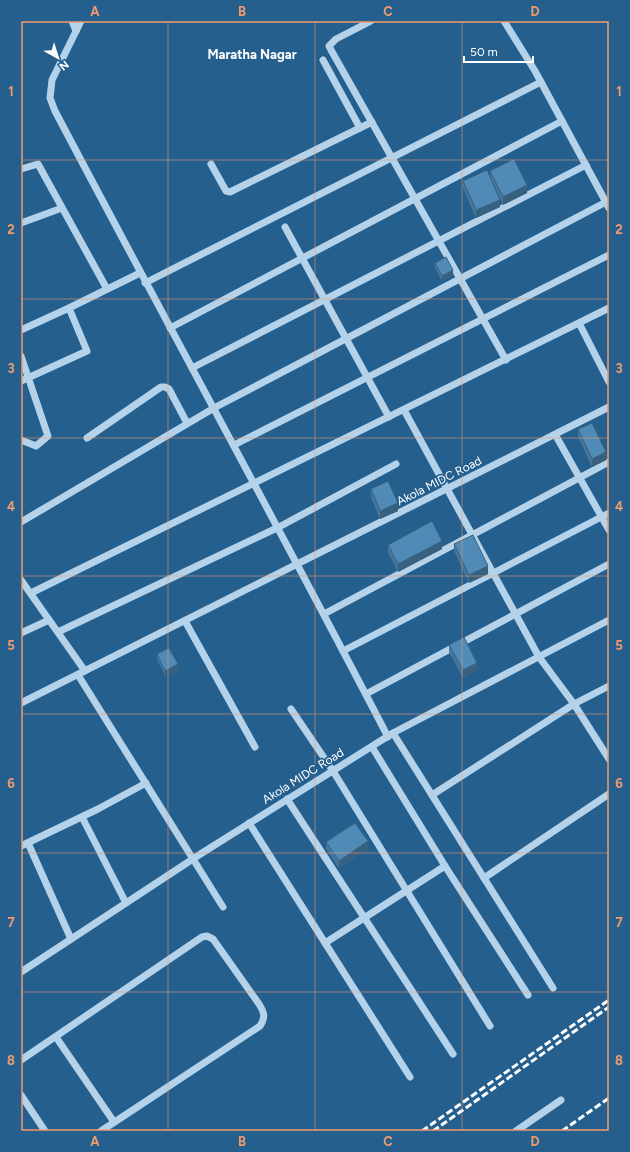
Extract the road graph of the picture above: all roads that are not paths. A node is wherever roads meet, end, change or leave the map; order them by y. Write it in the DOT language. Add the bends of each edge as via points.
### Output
graph roads {
  1 [pos="72,21"];
  2 [pos="81,21"];
  3 [pos="371,21"];
  4 [pos="504,21"];
  5 [pos="76,30"];
  6 [pos="323,60"];
  7 [pos="541,82"];
  8 [pos="562,121"];
  9 [pos="372,122"];
  10 [pos="360,128"];
  11 [pos="393,158"];
  12 [pos="211,164"];
  13 [pos="586,165"];
  14 [pos="21,169"];
  15 [pos="416,199"];
  16 [pos="607,205"];
  17 [pos="62,208"];
  18 [pos="21,223"];
  19 [pos="285,227"];
  20 [pos="439,240"];
  21 [pos="609,255"];
  22 [pos="302,259"];
  23 [pos="140,273"];
  24 [pos="460,278"];
  25 [pos="145,283"];
  26 [pos="107,289"];
  27 [pos="324,300"];
  28 [pos="70,308"];
  29 [pos="609,308"];
  30 [pos="483,320"];
  31 [pos="579,323"];
  32 [pos="170,328"];
  33 [pos="21,330"];
  34 [pos="345,338"];
  35 [pos="21,356"];
  36 [pos="506,360"];
  37 [pos="192,368"];
  38 [pos="367,378"];
  39 [pos="29,379"];
  40 [pos="21,381"];
  41 [pos="609,382"];
  42 [pos="609,407"];
  43 [pos="214,408"];
  44 [pos="404,410"];
  45 [pos="389,417"];
  46 [pos="187,423"];
  47 [pos="556,436"];
  48 [pos="87,438"];
  49 [pos="21,440"];
  50 [pos="234,445"];
  51 [pos="609,462"];
  52 [pos="396,464"];
  53 [pos="580,478"];
  54 [pos="255,483"];
  55 [pos="447,490"];
  56 [pos="609,513"];
  57 [pos="601,517"];
  58 [pos="21,522"];
  59 [pos="279,527"];
  60 [pos="609,530"];
  61 [pos="473,536"];
  62 [pos="298,564"];
  63 [pos="609,564"];
  64 [pos="494,574"];
  65 [pos="21,580"];
  66 [pos="31,593"];
  67 [pos="324,614"];
  68 [pos="516,615"];
  69 [pos="50,620"];
  70 [pos="609,620"];
  71 [pos="185,621"];
  72 [pos="58,632"];
  73 [pos="21,633"];
  74 [pos="343,651"];
  75 [pos="539,657"];
  76 [pos="82,673"];
  77 [pos="609,686"];
  78 [pos="366,694"];
  79 [pos="21,703"];
  80 [pos="574,704"];
  81 [pos="291,709"];
  82 [pos="390,735"];
  83 [pos="255,746"];
  84 [pos="372,747"];
  85 [pos="609,759"];
  86 [pos="333,771"];
  87 [pos="146,783"];
  88 [pos="609,794"];
  89 [pos="432,795"];
  90 [pos="287,799"];
  91 [pos="82,817"];
  92 [pos="249,823"];
  93 [pos="24,845"];
  94 [pos="193,860"];
  95 [pos="445,866"];
  96 [pos="484,878"];
  97 [pos="407,889"];
  98 [pos="126,903"];
  99 [pos="223,907"];
  100 [pos="364,916"];
  101 [pos="71,939"];
  102 [pos="325,942"];
  103 [pos="21,972"];
  104 [pos="553,988"];
  105 [pos="528,995"];
  106 [pos="490,1026"];
  107 [pos="56,1037"];
  108 [pos="454,1054"];
  109 [pos="21,1060"];
  110 [pos="410,1077"];
  111 [pos="21,1095"];
  112 [pos="561,1100"];
  113 [pos="114,1122"];
  114 [pos="45,1131"];
  115 [pos="101,1131"];
  116 [pos="516,1131"];
  1 -- 5 [label="street"];
  2 -- 5 [label="street"];
  3 -- 9 [label="street" via="336,39 329,46"];
  4 -- 7 [label="street"];
  5 -- 23 [label="street" via="52,80 50,98"];
  6 -- 10 [label="street"];
  7 -- 8 [label="street"];
  7 -- 11 [label="street"];
  8 -- 13 [label="street"];
  8 -- 15 [label="street"];
  9 -- 10 [label="street"];
  9 -- 11 [label="street"];
  10 -- 12 [label="street" via="230,192 226,191"];
  11 -- 15 [label="street"];
  11 -- 25 [label="street"];
  13 -- 16 [label="street"];
  13 -- 20 [label="street"];
  14 -- 17 [label="street" via="38,164"];
  15 -- 20 [label="street"];
  15 -- 22 [label="street"];
  16 -- 24 [label="street"];
  17 -- 18 [label="street"];
  17 -- 26 [label="street"];
  19 -- 22 [label="street"];
  20 -- 24 [label="street"];
  20 -- 27 [label="street"];
  21 -- 30 [label="street"];
  22 -- 27 [label="street"];
  22 -- 32 [label="street"];
  23 -- 25 [label="street"];
  23 -- 26 [label="street"];
  24 -- 30 [label="street"];
  24 -- 34 [label="street"];
  25 -- 32 [label="street"];
  26 -- 28 [label="street"];
  27 -- 34 [label="street"];
  27 -- 37 [label="street"];
  28 -- 33 [label="street"];
  28 -- 39 [label="street" via="87,351"];
  29 -- 31 [label="street"];
  30 -- 36 [label="street"];
  30 -- 38 [label="street"];
  31 -- 36 [label="street"];
  31 -- 41 [label="street"];
  32 -- 37 [label="street"];
  34 -- 38 [label="street"];
  34 -- 43 [label="street"];
  35 -- 39 [label="street"];
  36 -- 44 [label="street"];
  37 -- 43 [label="street"];
  38 -- 45 [label="street"];
  38 -- 50 [label="street"];
  39 -- 40 [label="street"];
  39 -- 49 [label="street" via="48,436 36,446"];
  42 -- 47 [label="street, Akola MIDC Road"];
  43 -- 46 [label="street"];
  43 -- 50 [label="street"];
  44 -- 45 [label="street"];
  44 -- 55 [label="street"];
  45 -- 54 [label="street"];
  46 -- 48 [label="street" via="169,389 161,387"];
  46 -- 58 [label="street"];
  47 -- 53 [label="street"];
  47 -- 55 [label="street, Akola MIDC Road"];
  50 -- 54 [label="street"];
  51 -- 53 [label="street"];
  52 -- 59 [label="street"];
  53 -- 57 [label="street"];
  53 -- 61 [label="street"];
  54 -- 59 [label="street"];
  54 -- 66 [label="street"];
  55 -- 61 [label="street"];
  55 -- 62 [label="street, Akola MIDC Road"];
  56 -- 57 [label="street"];
  57 -- 60 [label="street"];
  57 -- 64 [label="street"];
  59 -- 62 [label="street"];
  59 -- 72 [label="street"];
  61 -- 64 [label="street"];
  61 -- 67 [label="street"];
  62 -- 67 [label="street"];
  62 -- 71 [label="street, Akola MIDC Road"];
  63 -- 68 [label="street"];
  64 -- 68 [label="street"];
  64 -- 74 [label="street"];
  65 -- 66 [label="street"];
  66 -- 69 [label="street"];
  67 -- 74 [label="street"];
  68 -- 75 [label="street"];
  68 -- 78 [label="street"];
  69 -- 72 [label="street"];
  69 -- 73 [label="street"];
  70 -- 75 [label="street, Akola MIDC Road"];
  71 -- 76 [label="street, Akola MIDC Road"];
  71 -- 83 [label="street"];
  72 -- 76 [label="street"];
  74 -- 78 [label="street"];
  75 -- 80 [label="street"];
  75 -- 82 [label="street, Akola MIDC Road"];
  76 -- 79 [label="street, Akola MIDC Road"];
  76 -- 87 [label="street"];
  77 -- 80 [label="street"];
  78 -- 82 [label="street"];
  80 -- 85 [label="street"];
  80 -- 89 [label="street"];
  81 -- 86 [label="street"];
  82 -- 84 [label="street, Akola MIDC Road"];
  82 -- 89 [label="street"];
  84 -- 86 [label="street, Akola MIDC Road"];
  84 -- 95 [label="street"];
  86 -- 90 [label="street, Akola MIDC Road"];
  86 -- 97 [label="street"];
  87 -- 91 [label="street"];
  87 -- 94 [label="street"];
  88 -- 96 [label="street"];
  89 -- 96 [label="street"];
  90 -- 92 [label="street, Akola MIDC Road"];
  90 -- 100 [label="street"];
  91 -- 93 [label="street"];
  91 -- 98 [label="street"];
  92 -- 94 [label="street, Akola MIDC Road"];
  92 -- 102 [label="street"];
  93 -- 101 [label="street"];
  94 -- 98 [label="street, Akola MIDC Road"];
  94 -- 99 [label="street"];
  95 -- 97 [label="street"];
  95 -- 105 [label="street"];
  96 -- 104 [label="street"];
  97 -- 100 [label="street"];
  97 -- 106 [label="street"];
  98 -- 101 [label="street, Akola MIDC Road"];
  100 -- 102 [label="street"];
  100 -- 108 [label="street"];
  101 -- 103 [label="street, Akola MIDC Road"];
  102 -- 110 [label="street"];
  107 -- 109 [label="street"];
  107 -- 113 [label="street"];
  107 -- 113 [label="street" via="202,937 208,936 259,1004 264,1012 260,1026"];
  111 -- 114 [label="street"];
  112 -- 116 [label="street"];
  113 -- 115 [label="street"];
}
